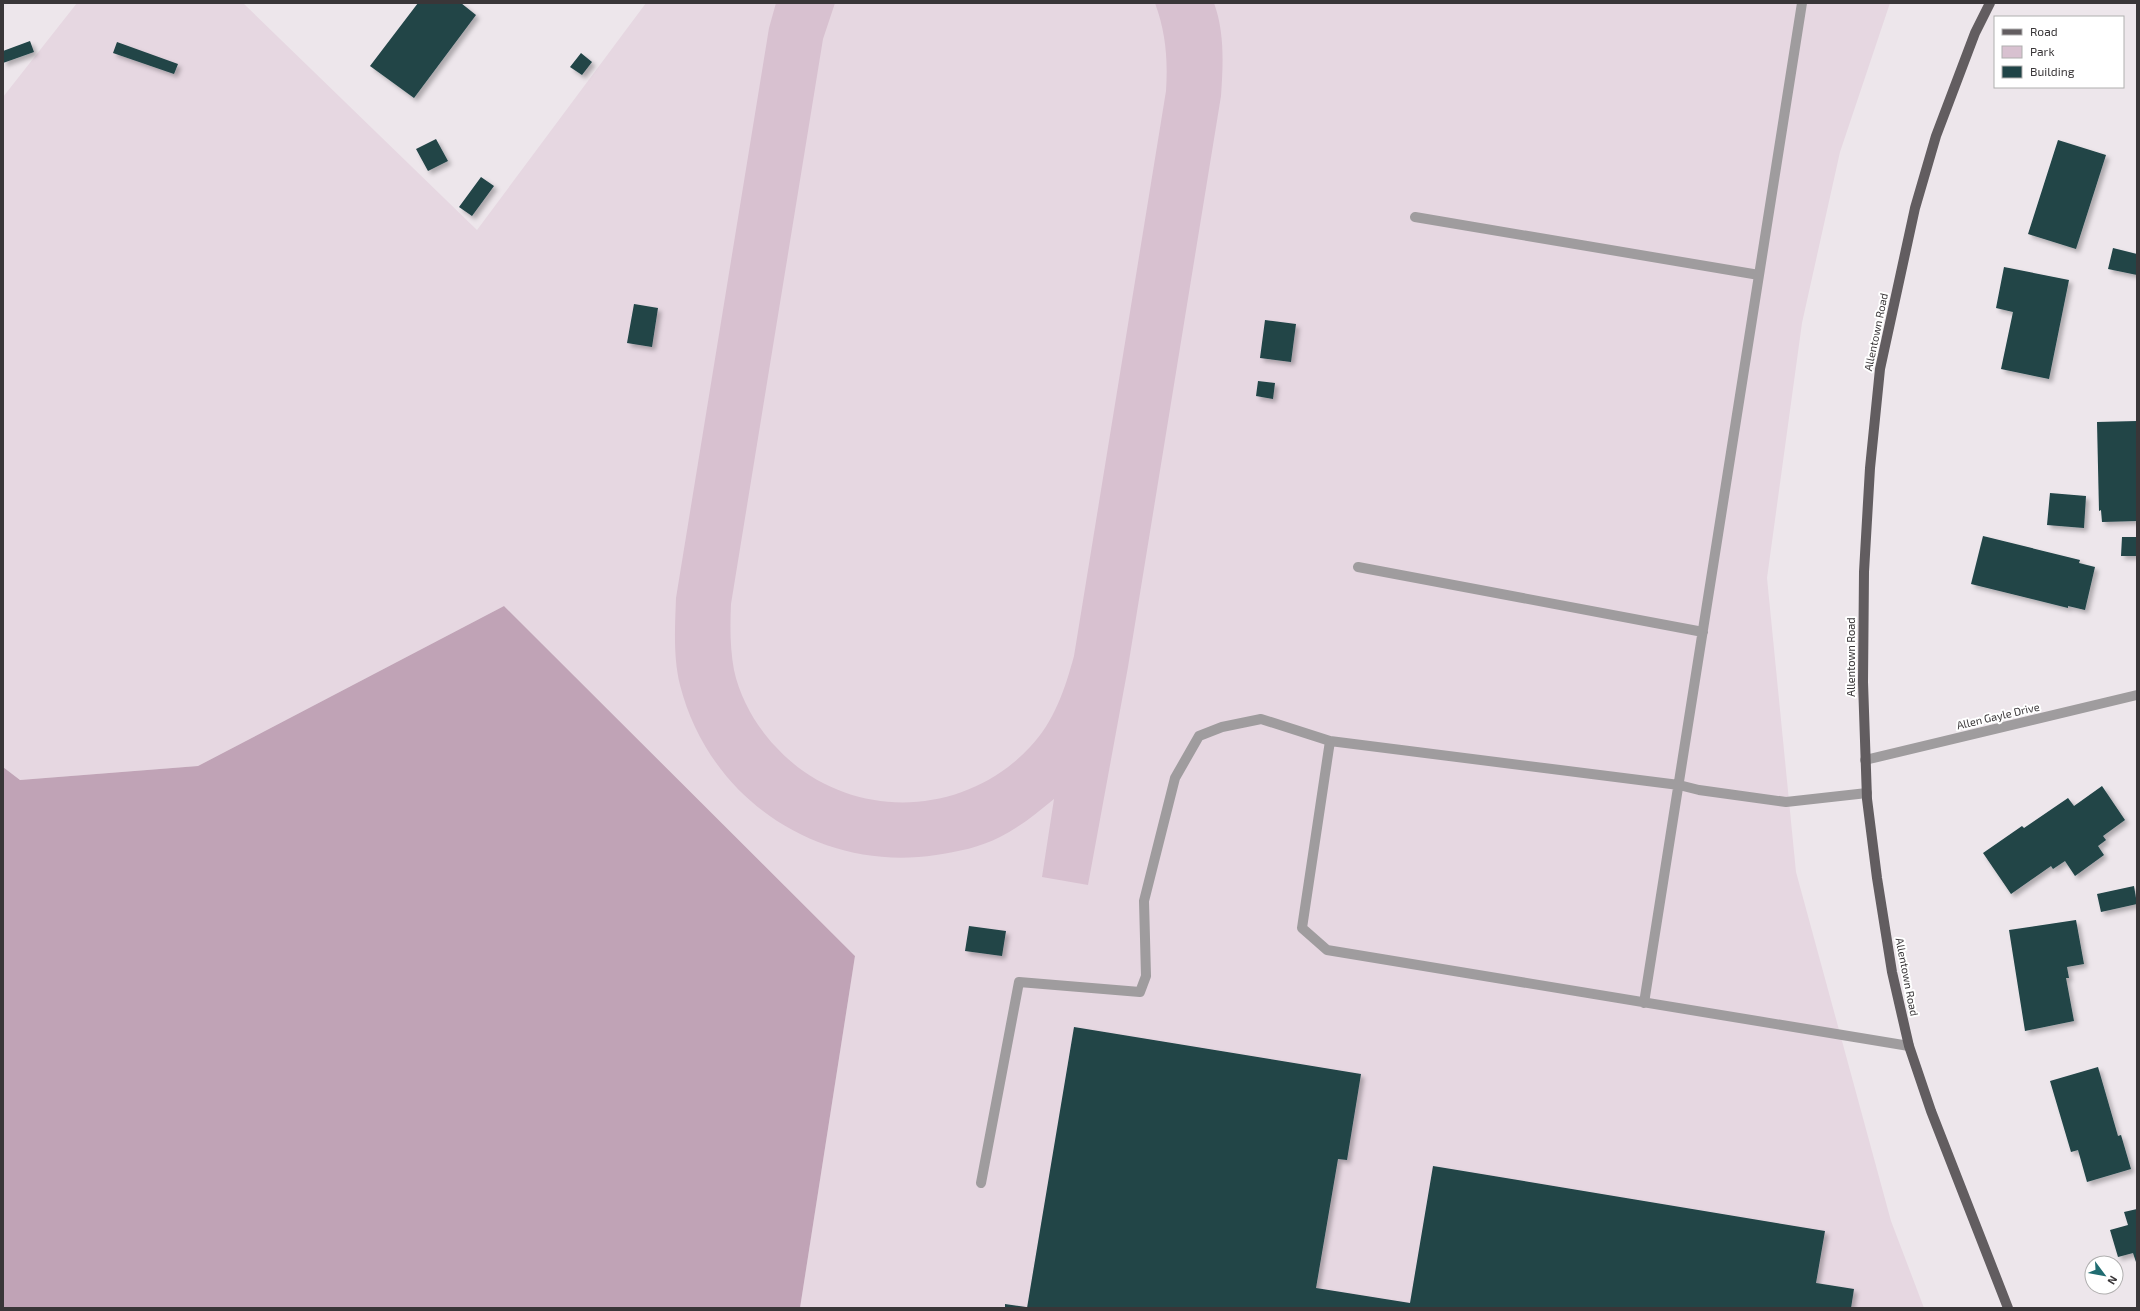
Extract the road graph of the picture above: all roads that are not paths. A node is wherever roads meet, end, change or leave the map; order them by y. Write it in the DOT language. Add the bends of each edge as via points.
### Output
graph roads {
  1 [pos="1802,3"];
  2 [pos="1990,3"];
  3 [pos="1415,217"];
  4 [pos="1759,274"];
  5 [pos="1358,567"];
  6 [pos="1703,632"];
  7 [pos="2137,695"];
  8 [pos="1330,741"];
  9 [pos="1865,760"];
  10 [pos="1679,785"];
  11 [pos="1867,793"];
  12 [pos="1644,1003"];
  13 [pos="1909,1046"];
  14 [pos="981,1183"];
  15 [pos="2008,1308"];
  1 -- 4 [label="street"];
  2 -- 9 [label="main road, Allentown Road" via="1975,33 1934,143 1915,208 1880,369 1870,468 1864,572 1862,682"];
  3 -- 4 [label="street"];
  4 -- 6 [label="street"];
  5 -- 6 [label="street"];
  6 -- 10 [label="street"];
  7 -- 9 [label="street, Allen Gayle Drive"];
  8 -- 10 [label="street"];
  8 -- 12 [label="street" via="1302,928 1328,950"];
  8 -- 14 [label="street" via="1261,719 1222,727 1199,736 1175,778 1144,901 1146,976 1140,992 1019,982"];
  9 -- 11 [label="main road, Allentown Road"];
  10 -- 11 [label="street" via="1786,802"];
  10 -- 12 [label="street"];
  11 -- 13 [label="main road, Allentown Road" via="1892,972"];
  12 -- 13 [label="street"];
  13 -- 15 [label="main road, Allentown Road" via="1931,1111"];
}
